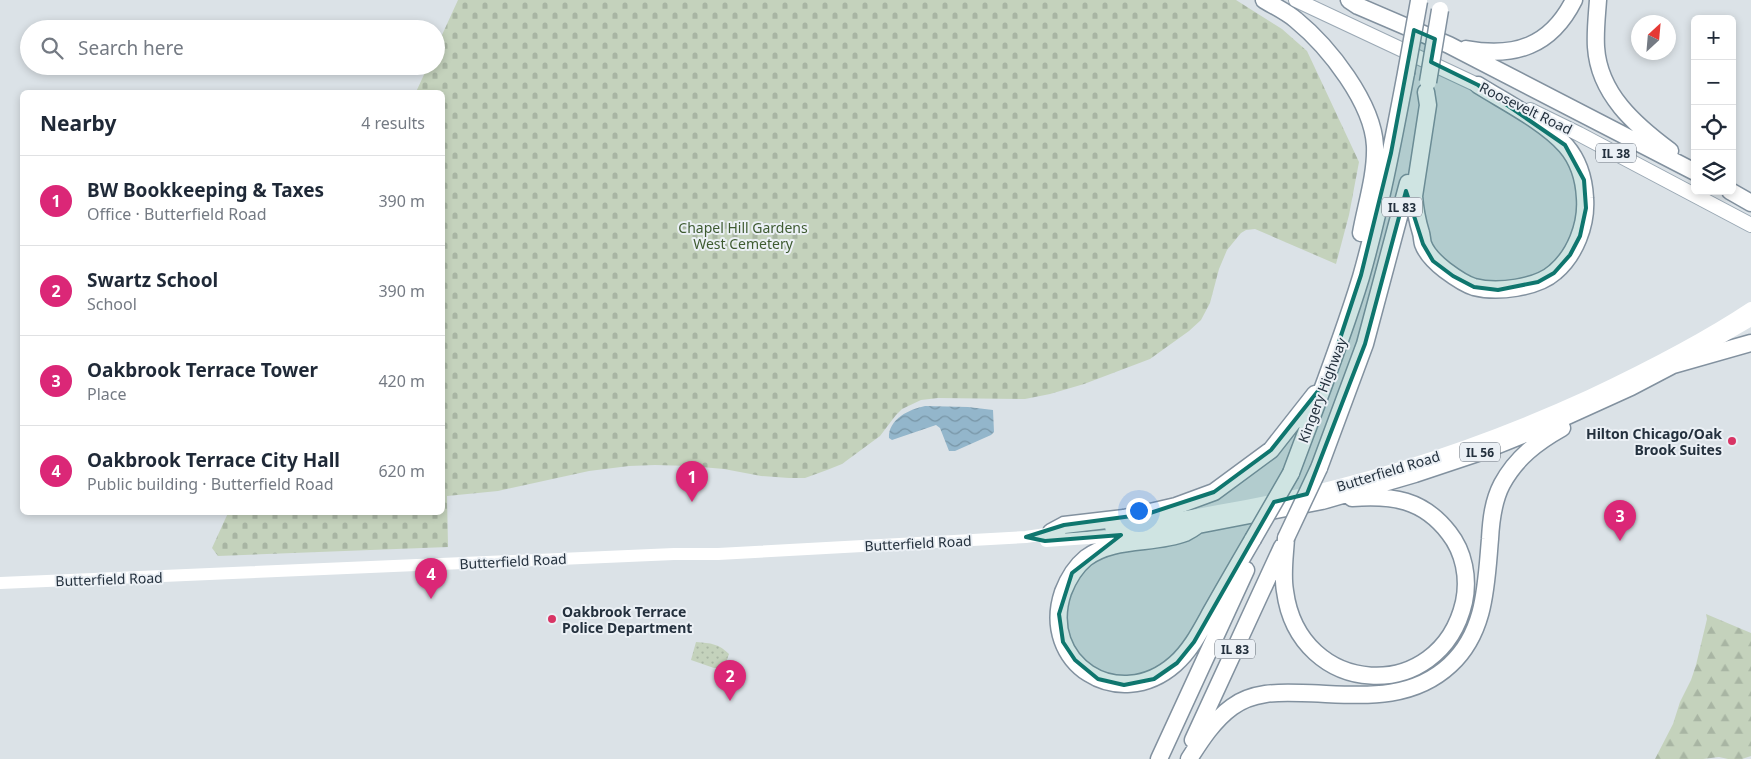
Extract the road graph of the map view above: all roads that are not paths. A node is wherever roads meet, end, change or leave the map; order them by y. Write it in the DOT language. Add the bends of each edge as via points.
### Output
graph roads {
  1 [pos="1264,0"];
  2 [pos="1296,0"];
  3 [pos="1419,0"];
  4 [pos="1574,0"];
  5 [pos="1598,0"];
  6 [pos="1350,2"];
  7 [pos="1441,5"];
  8 [pos="1449,45"];
  9 [pos="1478,85"];
  10 [pos="1427,87"];
  11 [pos="1691,170"];
  12 [pos="1736,185"];
  13 [pos="1751,191"];
  14 [pos="1736,194"];
  15 [pos="1751,203"];
  16 [pos="1751,226"];
  17 [pos="1361,275"];
  18 [pos="1751,308"];
  19 [pos="1751,320"];
  20 [pos="1751,343"];
  21 [pos="1674,365"];
  22 [pos="1326,381"];
  23 [pos="1631,387"];
  24 [pos="1322,501"];
  25 [pos="1198,525"];
  26 [pos="1051,532"];
  27 [pos="1026,537"];
  28 [pos="1286,538"];
  29 [pos="1257,539"];
  30 [pos="0,583"];
  31 [pos="1159,759"];
  32 [pos="1184,759"];
  33 [pos="1189,759"];
  1 -- 17 [label="highway" via="1295,19 1317,39 1349,82 1370,122 1375,147 1360,238"];
  2 -- 9 [label="main road, Roosevelt Road / IL 38"];
  3 -- 17 [label="highway, Kingery Highway / IL 83, bridge" via="1391,152"];
  4 -- 8 [label="highway" via="1556,27 1528,47 1508,52 1484,52"];
  5 -- 11 [label="highway" via="1596,47 1612,96 1630,118"];
  6 -- 8 [label="highway, Roosevelt Road / IL 38"];
  7 -- 10 [label="highway, Kingery Highway / IL 83, bridge"];
  8 -- 11 [label="highway, Roosevelt Road / IL 38"];
  9 -- 10 [label="highway" via="1559,139 1573,156 1584,180 1586,208 1580,236 1570,255 1554,273 1538,282 1515,288 1474,287 1433,261 1423,244 1414,196 1428,105"];
  9 -- 16 [label="main road, Roosevelt Road / IL 38" via="1579,134"];
  10 -- 28 [label="highway, Kingery Highway / IL 83, bridge" via="1404,202 1365,344 1319,468"];
  12 -- 13 [label="highway"];
  14 -- 15 [label="highway"];
  17 -- 22 [label="highway, Kingery Highway / IL 83"];
  18 -- 26 [label="main road, Butterfield Road / IL 56" via="1696,342 1545,416 1378,476 1268,503 1178,519"];
  19 -- 21 [label="main road, Butterfield Road / IL 56"];
  20 -- 21 [label="highway"];
  21 -- 23 [label="highway, Butterfield Road / IL 56"];
  22 -- 26 [label="highway" via="1271,450 1214,492 1176,506 1064,525"];
  22 -- 29 [label="highway, Kingery Highway / IL 83, bridge" via="1291,473"];
  23 -- 24 [label="highway, Butterfield Road / IL 56" via="1478,453"];
  23 -- 33 [label="highway" via="1532,447 1514,466 1492,511 1487,581 1478,624 1459,656 1449,666 1419,685 1399,692 1377,695 1281,692 1246,700 1223,714"];
  24 -- 25 [label="highway, Butterfield Road / IL 56"];
  24 -- 28 [label="highway" via="1363,497 1402,500 1432,515 1451,536 1462,557 1466,593 1456,624 1445,642 1415,667 1394,674 1367,676 1329,664 1299,634 1288,608 1284,580"];
  25 -- 27 [label="main road, Butterfield Road / IL 56" via="1046,541"];
  25 -- 29 [label="highway" via="1184,533 1101,550 1086,558 1072,573 1060,600 1060,628 1068,651 1085,672 1110,683 1124,685 1140,683 1177,663 1194,642"];
  26 -- 27 [label="main road, Butterfield Road / IL 56"];
  27 -- 30 [label="main road, Butterfield Road / IL 56" via="718,554"];
  28 -- 32 [label="highway, Kingery Highway / IL 83"];
  29 -- 31 [label="highway, IL 83"];
}
